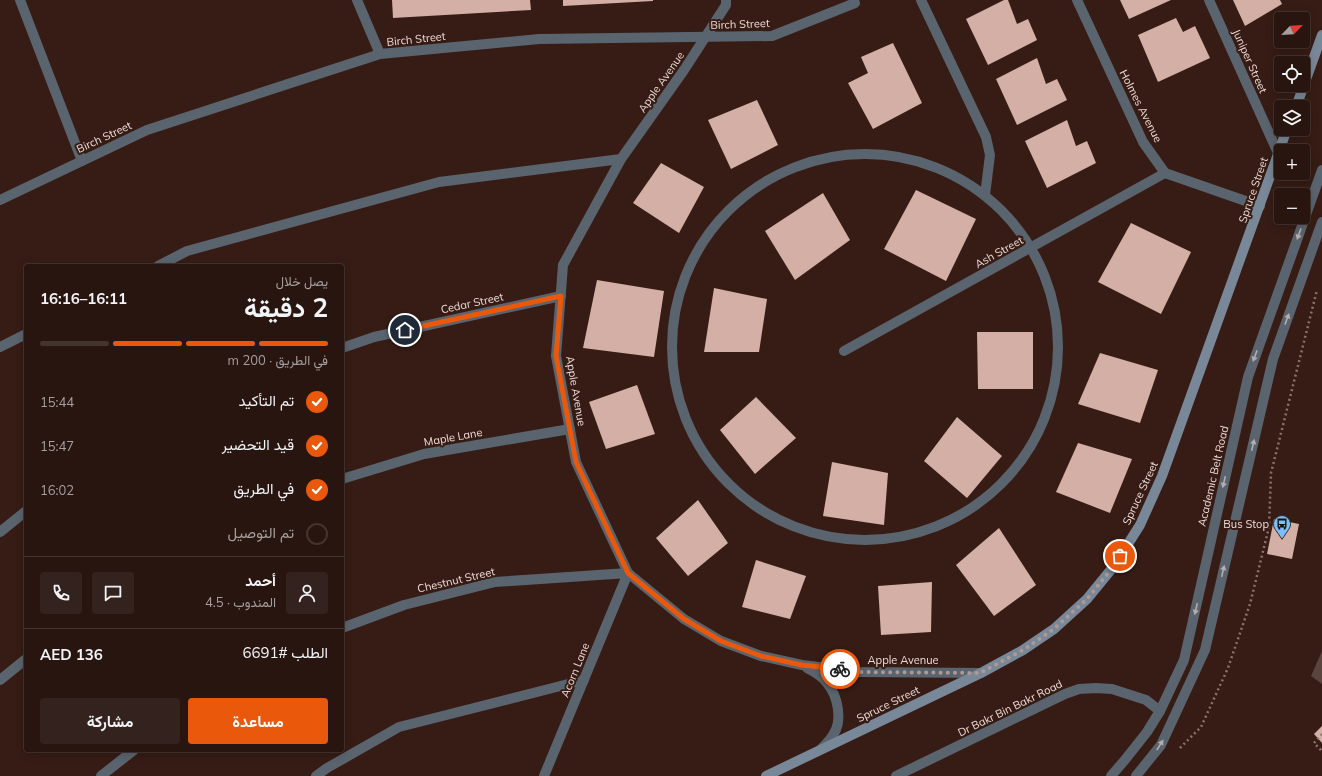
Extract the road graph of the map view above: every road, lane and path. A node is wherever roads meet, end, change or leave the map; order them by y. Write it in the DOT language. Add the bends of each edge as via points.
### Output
graph roads {
  1 [pos="358,0"];
  2 [pos="726,0"];
  3 [pos="921,0"];
  4 [pos="1077,0"];
  5 [pos="1209,0"];
  6 [pos="19,1"];
  7 [pos="855,4"];
  8 [pos="1322,35"];
  9 [pos="705,37"];
  10 [pos="380,54"];
  11 [pos="1299,100"];
  12 [pos="1274,145"];
  13 [pos="621,159"];
  14 [pos="82,161"];
  15 [pos="1274,166"];
  16 [pos="1322,170"];
  17 [pos="1165,173"];
  18 [pos="985,195"];
  19 [pos="0,200"];
  20 [pos="1260,206"];
  21 [pos="1322,222"];
  22 [pos="1031,248"];
  23 [pos="162,264"];
  24 [pos="1319,284"];
  25 [pos="561,296"];
  26 [pos="24,335"];
  27 [pos="0,347"];
  28 [pos="344,347"];
  29 [pos="844,351"];
  30 [pos="570,429"];
  31 [pos="344,478"];
  32 [pos="24,514"];
  33 [pos="0,532"];
  34 [pos="628,573"];
  35 [pos="344,627"];
  36 [pos="24,661"];
  37 [pos="802,665"];
  38 [pos="980,673"];
  39 [pos="0,680"];
  40 [pos="584,680"];
  41 [pos="1160,711"];
  42 [pos="1322,734"];
  43 [pos="820,750"];
  44 [pos="1322,751"];
  45 [pos="131,752"];
  46 [pos="1176,752"];
  47 [pos="101,776"];
  48 [pos="316,776"];
  49 [pos="544,776"];
  50 [pos="766,776"];
  51 [pos="896,776"];
  52 [pos="1111,776"];
  53 [pos="1136,776"];
  1 -- 10 [label="street"];
  2 -- 9 [label="street, Apple Avenue" via="726,5"];
  3 -- 18 [label="street" via="986,137 990,155"];
  4 -- 17 [label="street, Holmes Avenue" via="1143,142"];
  5 -- 12 [label="street, Juniper Street"];
  6 -- 14 [label="street"];
  7 -- 9 [label="street, Birch Street" via="772,36"];
  8 -- 11 [label="main road"];
  9 -- 10 [label="street, Birch Street" via="539,39"];
  9 -- 13 [label="street, Apple Avenue"];
  10 -- 14 [label="street, Birch Street" via="147,130"];
  13 -- 23 [label="street" via="439,182 187,252"];
  13 -- 25 [label="street, Apple Avenue" via="563,265"];
  14 -- 19 [label="street, Birch Street"];
  15 -- 20 [label="main road, Spruce Street"];
  16 -- 41 [label="street, Academic Belt Road, one-way" via="1248,377 1184,660"];
  17 -- 20 [label="street"];
  17 -- 22 [label="street, Ash Street"];
  18 -- 22 [label="street" via="1010,219"];
  18 -- 22 [label="street" via="935,166 879,153 822,157 809,162 769,178 724,213 691,260 673,314 673,372 688,427 719,475 763,512 816,535 872,542 929,531 979,505 1020,465 1047,414 1059,358 1053,301"];
  20 -- 38 [label="main road, Spruce Street" via="1162,476 1140,525 1114,566 1081,604 1054,629 1023,650"];
  53 -- 21 [label="street, one-way" via="1161,745 1205,650 1273,359"];
  22 -- 29 [label="street, Ash Street"];
  24 -- 46 [label="path" via="1271,473 1269,528 1250,604 1228,668 1200,727"];
  25 -- 28 [label="street, Cedar Street" via="374,337"];
  25 -- 30 [label="street, Apple Avenue" via="556,356"];
  26 -- 27 [label="street"];
  30 -- 31 [label="street, Maple Lane" via="424,454"];
  30 -- 34 [label="street, Apple Avenue" via="576,462"];
  32 -- 33 [label="street"];
  34 -- 35 [label="street, Chestnut Street" via="495,582 404,605"];
  34 -- 37 [label="street, Apple Avenue" via="684,619 721,641 761,656"];
  34 -- 40 [label="street, Acorn Lane"];
  36 -- 39 [label="street"];
  37 -- 38 [label="street, Apple Avenue" via="860,672"];
  37 -- 43 [label="street, Apple Avenue" via="827,682 838,706 839,721 834,735"];
  38 -- 43 [label="main road, Spruce Street"];
  40 -- 48 [label="street" via="399,727"];
  40 -- 49 [label="street, Acorn Lane"];
  41 -- 51 [label="street, Dr Bakr Bin Bakr Road" via="1146,700 1112,689 1079,689"];
  41 -- 52 [label="street, Academic Belt Road" via="1147,732"];
  42 -- 44 [label="path" via="1314,743"];
  43 -- 50 [label="main road, Spruce Street"];
  45 -- 47 [label="street"];
}
